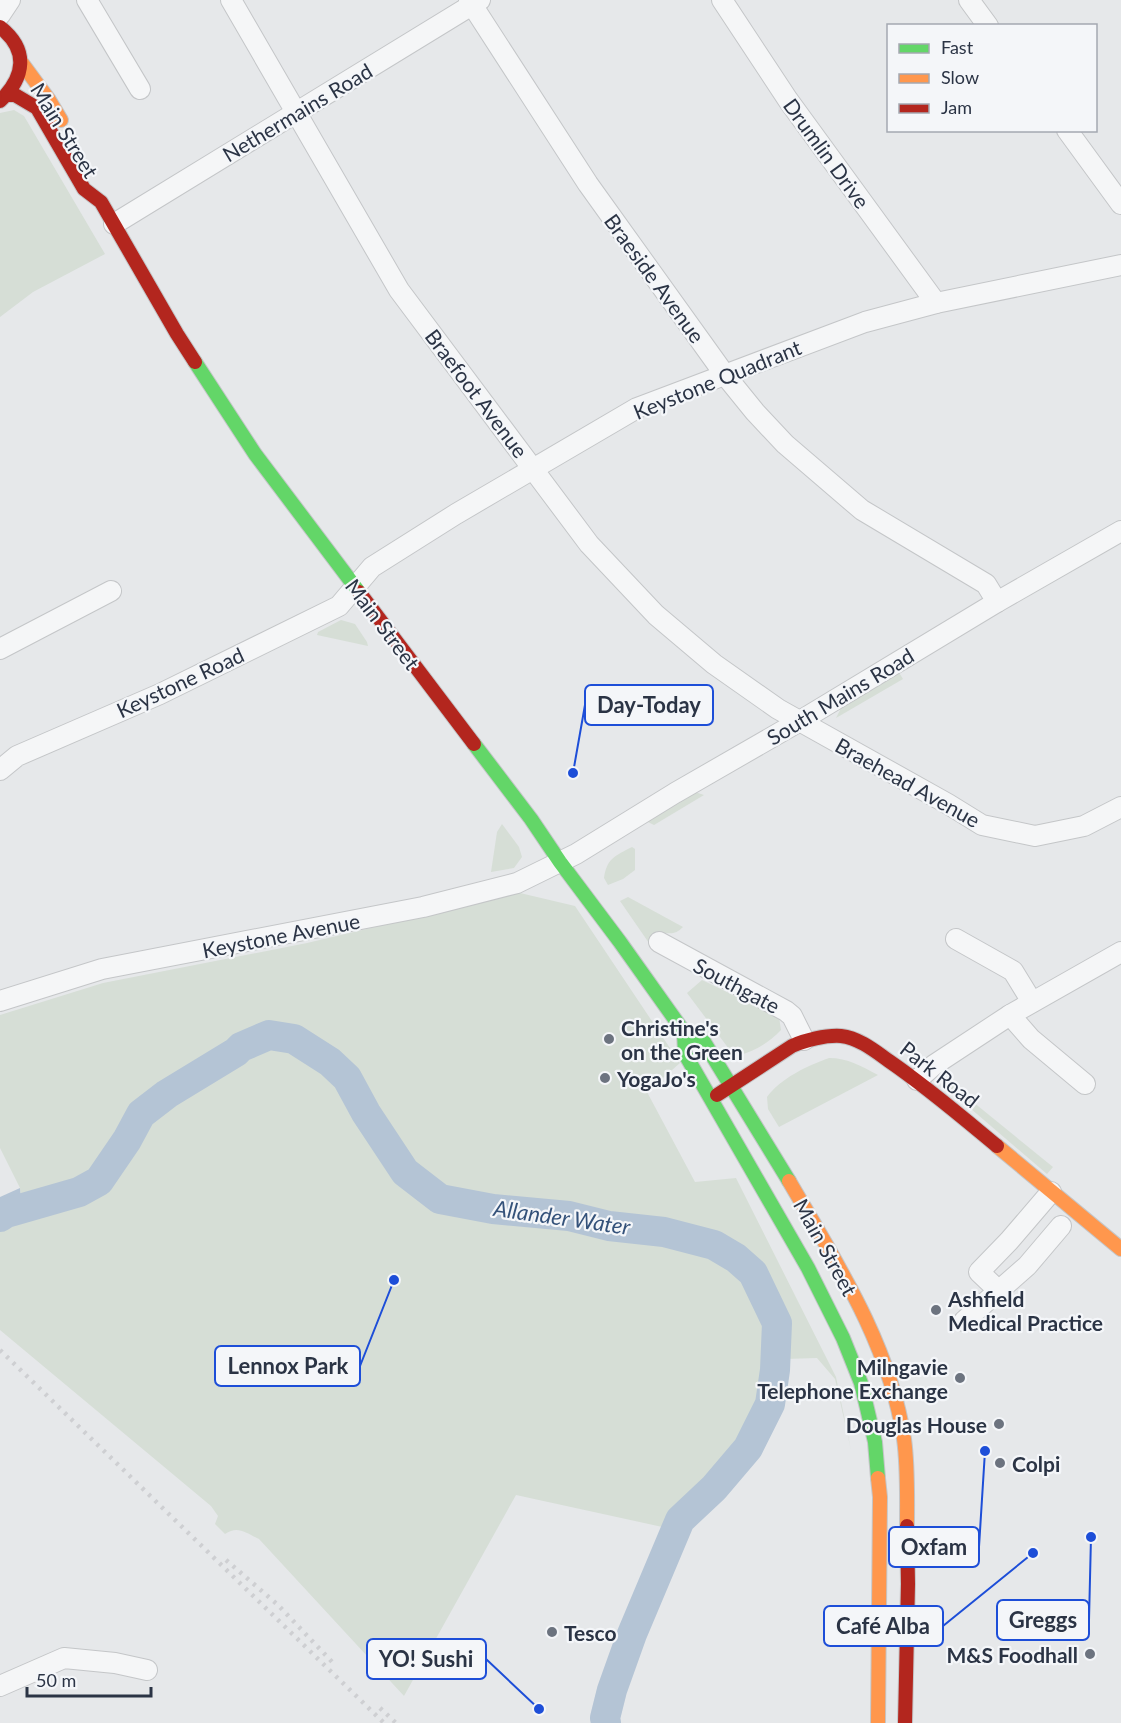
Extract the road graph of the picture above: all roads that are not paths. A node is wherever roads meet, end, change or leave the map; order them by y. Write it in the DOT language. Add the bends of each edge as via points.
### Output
graph roads {
  1 [pos="10,0"];
  2 [pos="87,0"];
  3 [pos="231,0"];
  4 [pos="722,0"];
  5 [pos="969,0"];
  6 [pos="474,2"];
  7 [pos="0,15"];
  8 [pos="987,24"];
  9 [pos="0,27"];
  10 [pos="21,62"];
  11 [pos="140,89"];
  12 [pos="4,98"];
  13 [pos="297,111"];
  14 [pos="68,131"];
  15 [pos="1067,132"];
  16 [pos="98,181"];
  17 [pos="101,202"];
  18 [pos="1121,204"];
  19 [pos="114,224"];
  20 [pos="1121,265"];
  21 [pos="936,303"];
  22 [pos="725,375"];
  23 [pos="533,468"];
  24 [pos="1121,531"];
  25 [pos="354,587"];
  26 [pos="111,591"];
  27 [pos="997,602"];
  28 [pos="0,649"];
  29 [pos="800,722"];
  30 [pos="0,770"];
  31 [pos="1121,807"];
  32 [pos="560,862"];
  33 [pos="956,939"];
  34 [pos="658,942"];
  35 [pos="1121,952"];
  36 [pos="0,1001"];
  37 [pos="1032,1002"];
  38 [pos="1010,1015"];
  39 [pos="684,1032"];
  40 [pos="804,1040"];
  41 [pos="917,1080"];
  42 [pos="1085,1084"];
  43 [pos="731,1086"];
  44 [pos="711,1099"];
  45 [pos="1051,1192"];
  46 [pos="1061,1226"];
  47 [pos="1121,1249"];
  48 [pos="999,1291"];
  49 [pos="963,1321"];
  50 [pos="147,1670"];
  51 [pos="0,1686"];
  52 [pos="878,1723"];
  53 [pos="905,1723"];
  1 -- 7 [label="street"];
  2 -- 11 [label="street"];
  3 -- 13 [label="street, Braefoot Avenue"];
  4 -- 21 [label="street, Drumlin Drive" via="788,100"];
  5 -- 8 [label="street"];
  6 -- 13 [label="street, Nethermains Road"];
  6 -- 22 [label="street, Braeside Avenue" via="588,184"];
  9 -- 10 [label="main road, Main Street" via="16,43"];
  10 -- 12 [label="main road" via="18,80"];
  10 -- 14 [label="main road, Main Street"];
  12 -- 17 [label="main road, Main Street" via="15,95 37,108 84,189"];
  13 -- 19 [label="street, Nethermains Road"];
  13 -- 23 [label="street, Braefoot Avenue" via="399,290"];
  15 -- 18 [label="street"];
  16 -- 17 [label="main road, Main Street"];
  17 -- 19 [label="main road, Main Street"];
  19 -- 25 [label="main road, Main Street" via="177,334 255,454"];
  20 -- 21 [label="street, Keystone Quadrant"];
  21 -- 22 [label="street, Keystone Quadrant" via="865,322"];
  22 -- 23 [label="street, Keystone Quadrant" via="637,408"];
  22 -- 27 [label="street, Braeside Avenue" via="786,444 861,510 986,584"];
  23 -- 25 [label="street, Keystone Quadrant" via="372,567"];
  23 -- 29 [label="street, Braefoot Avenue" via="589,544 656,615 714,664"];
  24 -- 27 [label="street, South Mains Road"];
  25 -- 30 [label="street, Keystone Road" via="339,606 160,694 17,756"];
  25 -- 32 [label="main road, Main Street"];
  26 -- 28 [label="street"];
  27 -- 29 [label="street, South Mains Road"];
  29 -- 31 [label="street, Braehead Avenue" via="982,825 1035,836 1084,826"];
  29 -- 32 [label="street, South Mains Road"];
  32 -- 36 [label="street, Keystone Avenue" via="517,883 423,907 102,969"];
  32 -- 39 [label="main road, Main Street"];
  33 -- 37 [label="street" via="1013,971"];
  34 -- 40 [label="street, Southgate" via="786,1011"];
  35 -- 37 [label="street"];
  37 -- 38 [label="street"];
  38 -- 41 [label="street"];
  38 -- 42 [label="street" via="1030,1039"];
  39 -- 43 [label="main road, Main Street" via="704,1042"];
  39 -- 44 [label="main road, Main Street" via="685,1054"];
  40 -- 41 [label="main road, Park Road" via="840,1036 856,1040"];
  40 -- 43 [label="main road, Park Road"];
  41 -- 45 [label="main road, Park Road"];
  43 -- 44 [label="main road, Park Road"];
  43 -- 53 [label="main road, Main Street" via="832,1255 879,1350 892,1389 901,1426 907,1491"];
  44 -- 52 [label="main road, Main Street" via="808,1268 847,1345 869,1411 880,1497"];
  45 -- 47 [label="main road, Park Road"];
  45 -- 48 [label="street" via="979,1272"];
  46 -- 48 [label="street" via="1027,1266"];
  48 -- 49 [label="street"];
  50 -- 51 [label="street" via="64,1658"];
}
